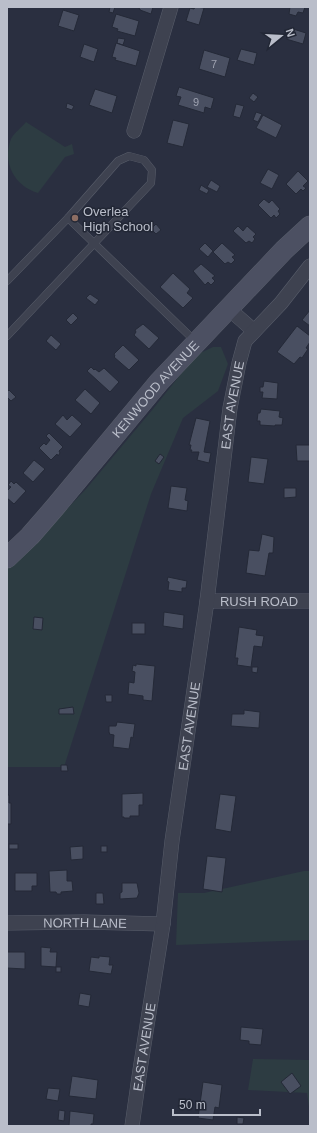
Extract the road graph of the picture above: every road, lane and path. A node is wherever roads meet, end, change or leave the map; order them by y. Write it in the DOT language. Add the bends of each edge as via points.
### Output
graph roads {
  1 [pos="171,7"];
  2 [pos="134,131"];
  3 [pos="68,218"];
  4 [pos="310,226"];
  5 [pos="95,244"];
  6 [pos="310,266"];
  7 [pos="7,281"];
  8 [pos="228,308"];
  9 [pos="254,331"];
  10 [pos="7,336"];
  11 [pos="196,342"];
  12 [pos="7,558"];
  13 [pos="207,601"];
  14 [pos="310,601"];
  15 [pos="7,923"];
  16 [pos="163,924"];
  17 [pos="132,1126"];
  1 -- 2 [label="street"];
  3 -- 5 [label="lane"];
  3 -- 5 [label="lane" via="118,161 129,156 144,160 152,170 151,183"];
  3 -- 7 [label="lane"];
  4 -- 8 [label="main road, KENWOOD AVENUE"];
  5 -- 10 [label="lane"];
  5 -- 11 [label="lane"];
  6 -- 9 [label="street, EAST AVENUE" via="281,303"];
  8 -- 9 [label="street"];
  8 -- 11 [label="main road, KENWOOD AVENUE"];
  9 -- 13 [label="street, EAST AVENUE" via="245,341 238,363 230,408"];
  11 -- 12 [label="main road, KENWOOD AVENUE" via="159,382 34,531"];
  13 -- 14 [label="street, RUSH ROAD"];
  13 -- 16 [label="street, EAST AVENUE" via="172,841"];
  15 -- 16 [label="street, NORTH LANE"];
  16 -- 17 [label="street, EAST AVENUE"];
}
